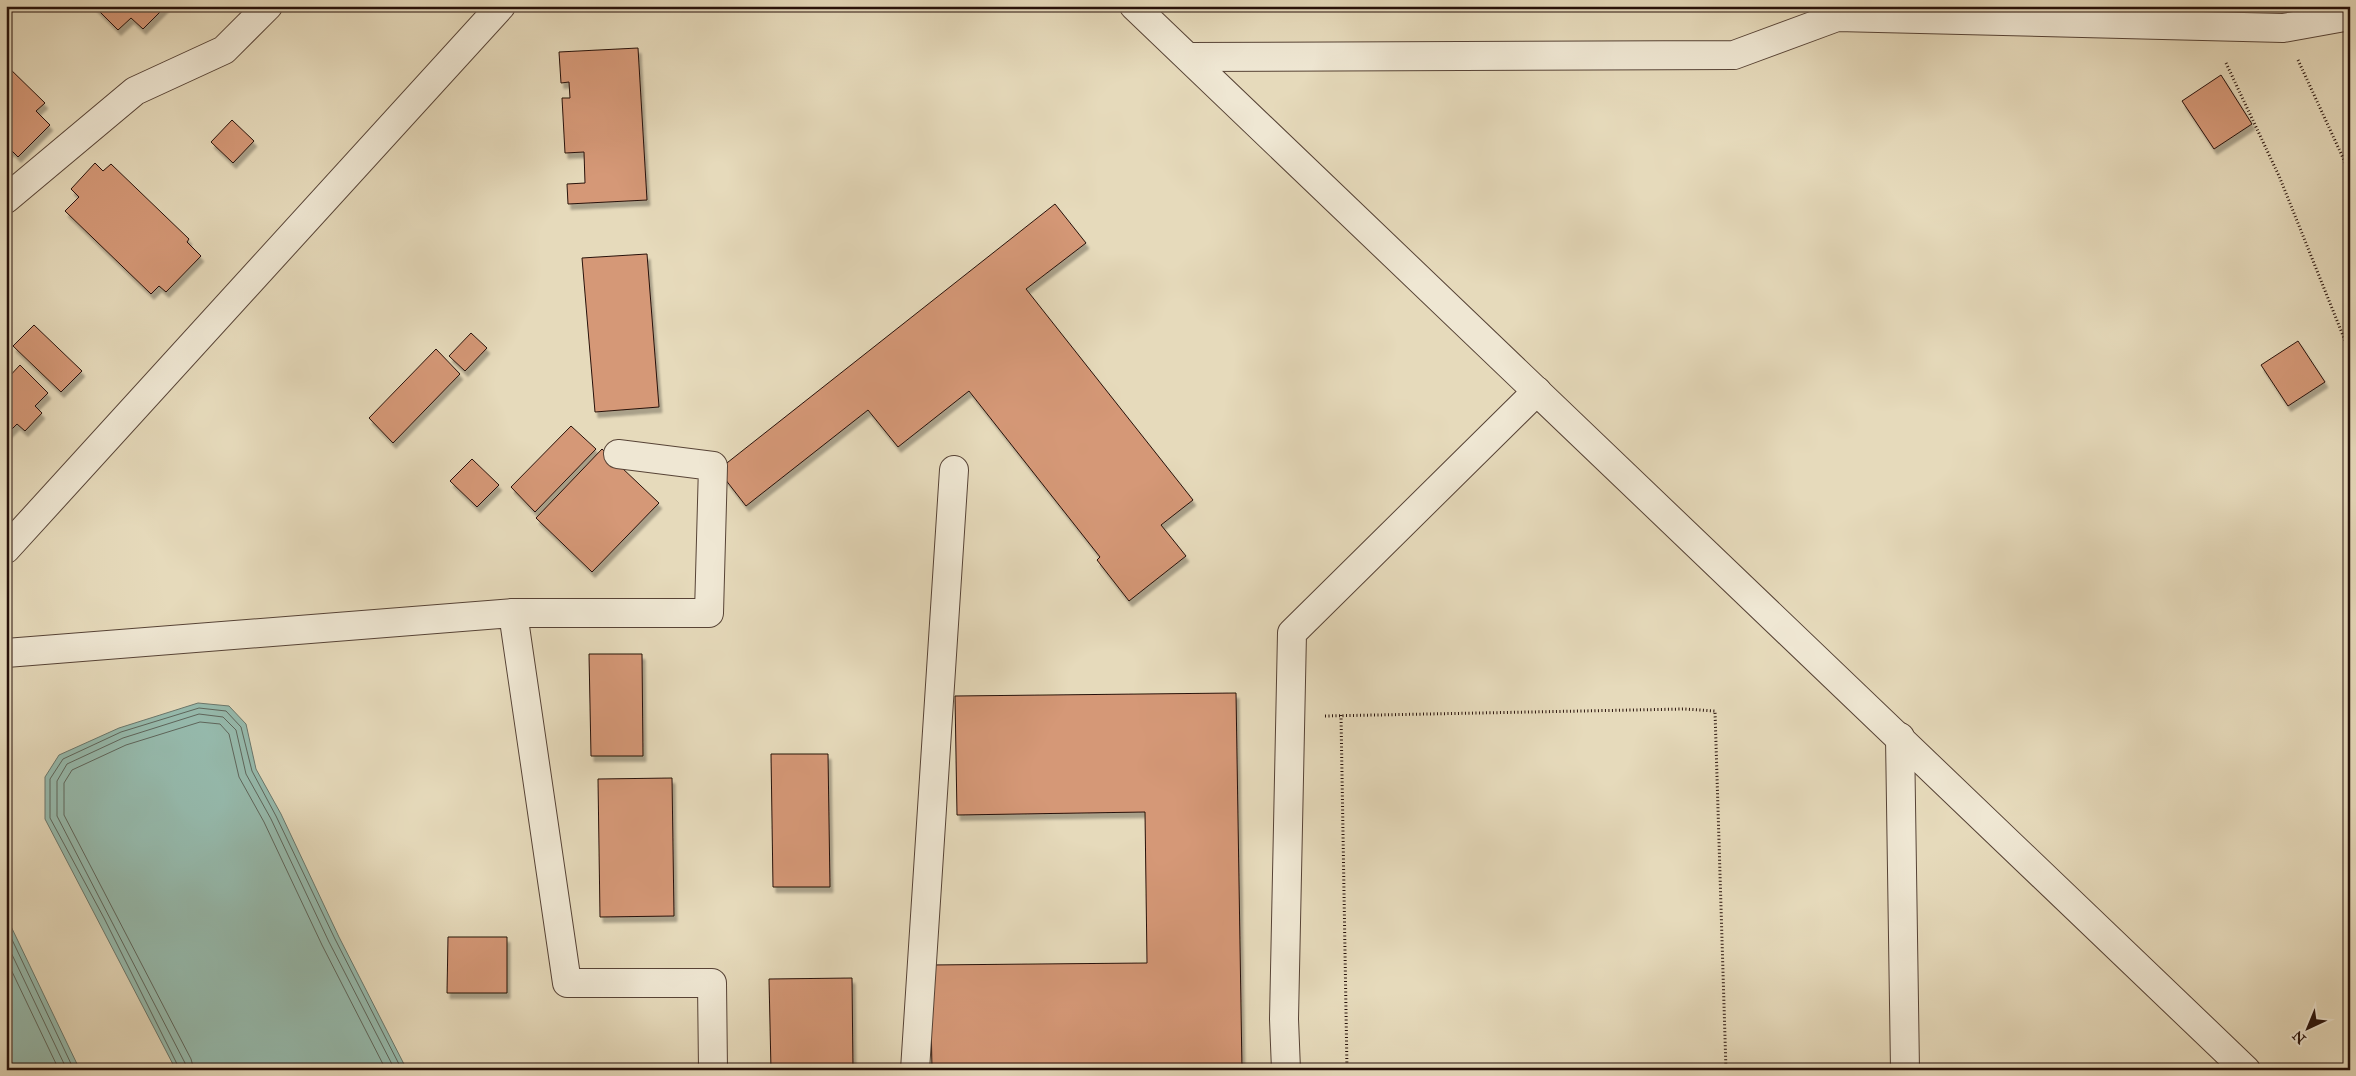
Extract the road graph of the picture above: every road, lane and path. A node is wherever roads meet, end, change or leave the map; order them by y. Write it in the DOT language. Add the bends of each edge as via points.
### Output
graph roads {
  1 [pos="268,6"];
  2 [pos="502,6"];
  3 [pos="1134,6"];
  4 [pos="1844,11"];
  5 [pos="2350,16"];
  6 [pos="2209,26"];
  7 [pos="2283,28"];
  8 [pos="1190,57"];
  9 [pos="2350,174"];
  10 [pos="6,200"];
  11 [pos="2350,353"];
  12 [pos="1537,391"];
  13 [pos="618,454"];
  14 [pos="954,470"];
  15 [pos="6,549"];
  16 [pos="513,613"];
  17 [pos="6,653"];
  18 [pos="1341,715"];
  19 [pos="1290,716"];
  20 [pos="1900,737"];
  21 [pos="713,1070"];
  22 [pos="915,1070"];
  23 [pos="1286,1070"];
  24 [pos="1347,1070"];
  25 [pos="1726,1070"];
  26 [pos="1905,1070"];
  27 [pos="2246,1070"];
  1 -- 10 [label="street" via="224,50 135,91"];
  2 -- 15 [label="street"];
  3 -- 8 [label="street"];
  4 -- 6 [label="street"];
  4 -- 8 [label="street" via="1734,54"];
  5 -- 7 [label="street"];
  6 -- 7 [label="street"];
  6 -- 11 [label="path" via="2279,176"];
  7 -- 9 [label="path"];
  8 -- 12 [label="street"];
  12 -- 19 [label="street" via="1292,633"];
  12 -- 20 [label="street"];
  13 -- 16 [label="street" via="713,466 709,613"];
  14 -- 22 [label="street"];
  16 -- 17 [label="street"];
  16 -- 21 [label="street" via="567,983 712,983"];
  18 -- 19 [label="path"];
  18 -- 24 [label="path"];
  18 -- 25 [label="path" via="1715,711"];
  19 -- 23 [label="street" via="1284,1019"];
  20 -- 26 [label="street"];
  20 -- 27 [label="street"];
}
